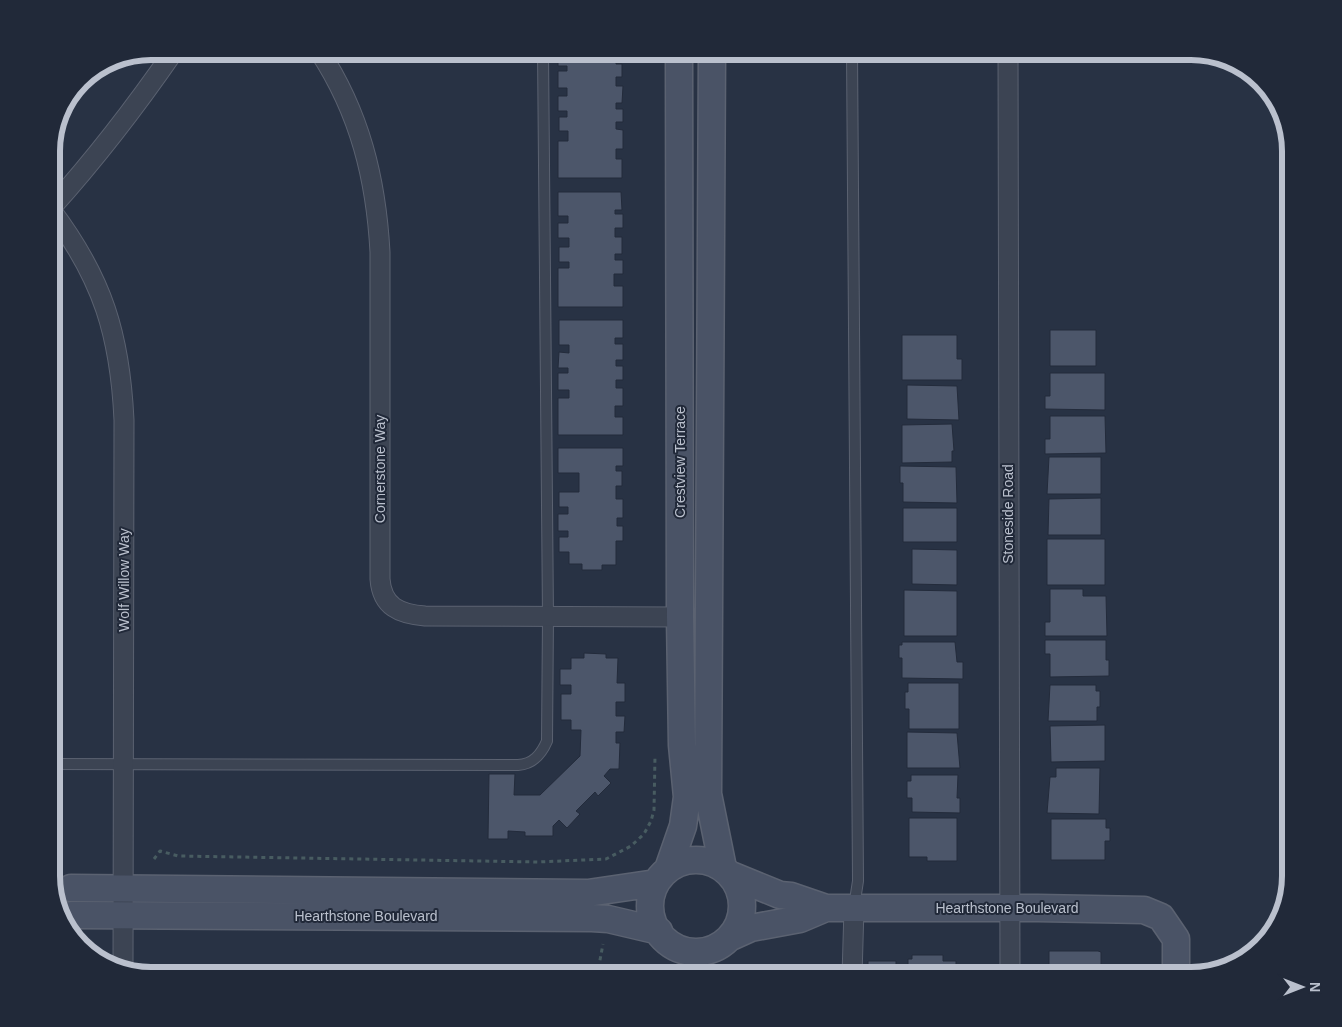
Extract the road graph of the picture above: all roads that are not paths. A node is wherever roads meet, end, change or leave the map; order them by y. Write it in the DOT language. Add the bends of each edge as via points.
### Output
graph roads {
  1 [pos="168,60"];
  2 [pos="325,60"];
  3 [pos="543,60"];
  4 [pos="679,60"];
  5 [pos="712,60"];
  6 [pos="852,60"];
  7 [pos="1008,60"];
  8 [pos="60,199"];
  9 [pos="60,220"];
  10 [pos="548,617"];
  11 [pos="680,617"];
  12 [pos="60,764"];
  13 [pos="123,765"];
  14 [pos="727,871"];
  15 [pos="662,876"];
  16 [pos="123,887"];
  17 [pos="72,888"];
  18 [pos="826,908"];
  19 [pos="854,908"];
  20 [pos="1009,908"];
  21 [pos="72,915"];
  22 [pos="123,917"];
  23 [pos="658,931"];
  24 [pos="731,936"];
  25 [pos="123,962"];
  26 [pos="852,967"];
  27 [pos="1010,967"];
  28 [pos="1176,967"];
  1 -- 8 [label="street" via="117,130"];
  2 -- 10 [label="street, Cornerstone Way" via="362,137 377,208 380,252 381,590 394,607 410,615"];
  3 -- 10 [label="lane"];
  4 -- 11 [label="street, Crestview Terrace"];
  5 -- 14 [label="street" via="708,794"];
  6 -- 19 [label="lane" via="858,880"];
  7 -- 20 [label="street, Stoneside Road"];
  9 -- 13 [label="street, Wolf Willow Way" via="92,273 114,332 121,367 124,420"];
  10 -- 11 [label="street, Cornerstone Way"];
  10 -- 13 [label="lane" via="547,741 536,759 528,764"];
  11 -- 15 [label="street, Crestview Terrace" via="682,745 687,797 683,826"];
  12 -- 13 [label="lane"];
  13 -- 16 [label="street, Wolf Willow Way"];
  14 -- 15 [label="street" via="709,861 694,859 678,863"];
  14 -- 18 [label="street, Hearthstone Boulevard" via="780,894"];
  14 -- 24 [label="street" via="741,894 743,909"];
  15 -- 16 [label="street, Hearthstone Boulevard" via="588,892"];
  15 -- 23 [label="street" via="651,897 650,912"];
  16 -- 17 [label="street, Hearthstone Boulevard"];
  16 -- 22 [label="street, Wolf Willow Way"];
  18 -- 19 [label="street, Hearthstone Boulevard"];
  18 -- 24 [label="street, Hearthstone Boulevard" via="800,919 751,928"];
  19 -- 20 [label="street, Hearthstone Boulevard"];
  19 -- 26 [label="street"];
  20 -- 27 [label="street, Stoneside Road"];
  20 -- 28 [label="street, Hearthstone Boulevard" via="1144,910 1161,917 1176,939"];
  21 -- 22 [label="street, Hearthstone Boulevard"];
  22 -- 23 [label="street, Hearthstone Boulevard" via="574,917 608,919"];
  22 -- 25 [label="street, Wolf Willow Way"];
  23 -- 24 [label="street" via="676,947 690,952 719,946"];
}
